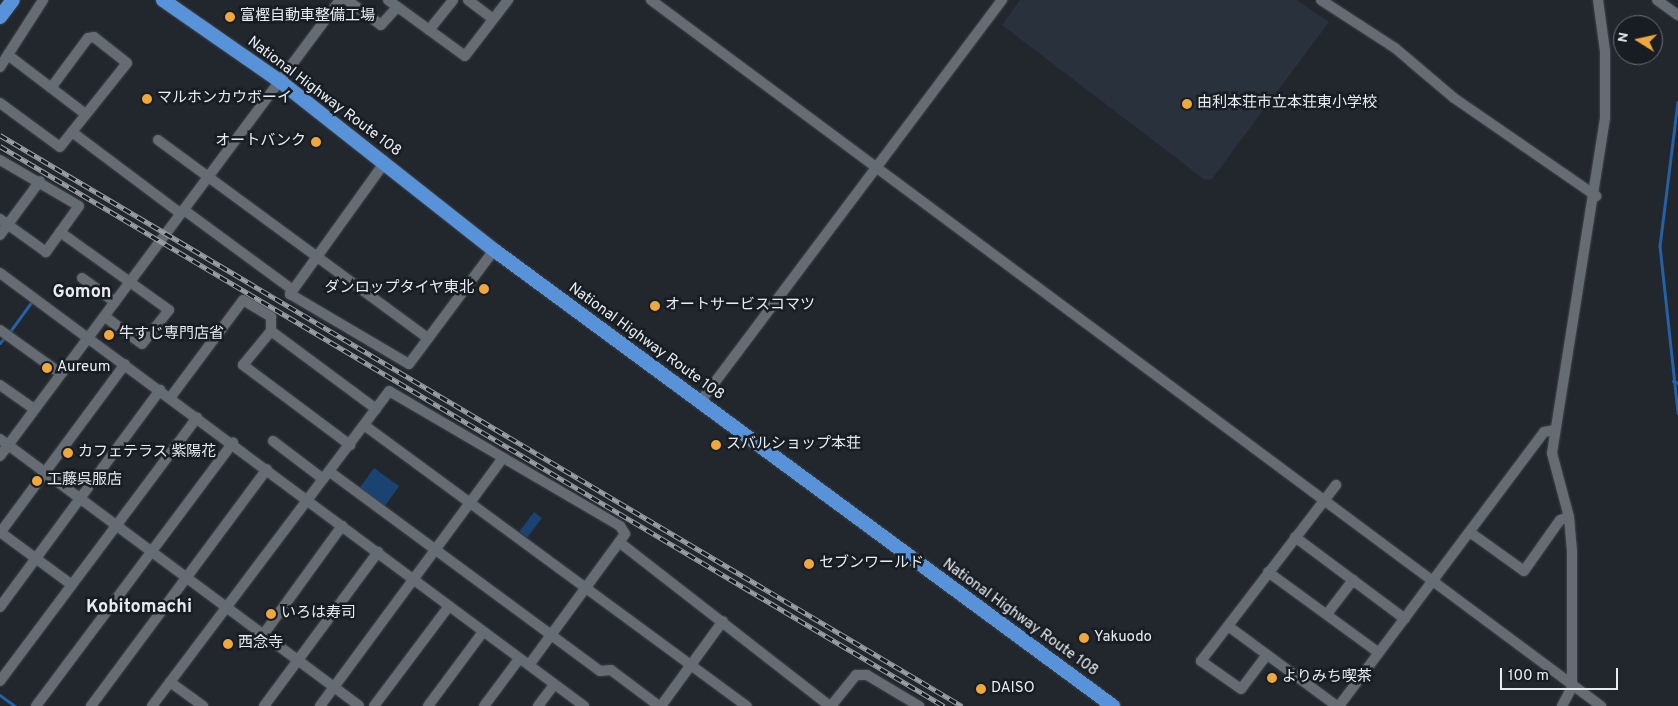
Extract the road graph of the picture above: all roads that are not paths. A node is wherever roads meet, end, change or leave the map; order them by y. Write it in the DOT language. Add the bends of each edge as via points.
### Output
graph roads {
  1 [pos="14,0"];
  2 [pos="43,0"];
  3 [pos="340,0"];
  4 [pos="347,0"];
  5 [pos="388,0"];
  6 [pos="453,0"];
  7 [pos="468,0"];
  8 [pos="508,0"];
  9 [pos="650,0"];
  10 [pos="1002,0"];
  11 [pos="1321,0"];
  12 [pos="1598,0"];
  13 [pos="1657,0"];
  14 [pos="168,2"];
  15 [pos="398,7"];
  16 [pos="1678,15"];
  17 [pos="0,17"];
  18 [pos="493,19"];
  19 [pos="429,30"];
  20 [pos="8,55"];
  21 [pos="0,67"];
  22 [pos="281,82"];
  23 [pos="51,88"];
  24 [pos="0,103"];
  25 [pos="84,113"];
  26 [pos="72,132"];
  27 [pos="158,140"];
  28 [pos="0,160"];
  29 [pos="385,162"];
  30 [pos="876,168"];
  31 [pos="210,177"];
  32 [pos="40,181"];
  33 [pos="1596,196"];
  34 [pos="182,212"];
  35 [pos="4,222"];
  36 [pos="60,232"];
  37 [pos="0,235"];
  38 [pos="494,250"];
  39 [pos="318,255"];
  40 [pos="0,273"];
  41 [pos="82,278"];
  42 [pos="131,282"];
  43 [pos="293,290"];
  44 [pos="115,302"];
  45 [pos="104,316"];
  46 [pos="0,330"];
  47 [pos="271,331"];
  48 [pos="88,337"];
  49 [pos="428,338"];
  50 [pos="125,364"];
  51 [pos="60,373"];
  52 [pos="0,385"];
  53 [pos="160,390"];
  54 [pos="170,398"];
  55 [pos="700,402"];
  56 [pos="34,409"];
  57 [pos="376,409"];
  58 [pos="197,418"];
  59 [pos="364,425"];
  60 [pos="1554,430"];
  61 [pos="273,440"];
  62 [pos="4,442"];
  63 [pos="232,443"];
  64 [pos="350,445"];
  65 [pos="1534,446"];
  66 [pos="1552,453"];
  67 [pos="0,456"];
  68 [pos="503,458"];
  69 [pos="267,469"];
  70 [pos="44,472"];
  71 [pos="326,476"];
  72 [pos="1336,485"];
  73 [pos="80,499"];
  74 [pos="307,500"];
  75 [pos="1323,500"];
  76 [pos="470,503"];
  77 [pos="1569,517"];
  78 [pos="116,526"];
  79 [pos="342,526"];
  80 [pos="0,532"];
  81 [pos="1471,533"];
  82 [pos="1296,537"];
  83 [pos="619,542"];
  84 [pos="436,550"];
  85 [pos="151,552"];
  86 [pos="378,552"];
  87 [pos="36,558"];
  88 [pos="1268,572"];
  89 [pos="186,578"];
  90 [pos="413,579"];
  91 [pos="1353,580"];
  92 [pos="1434,581"];
  93 [pos="72,585"];
  94 [pos="586,588"];
  95 [pos="0,606"];
  96 [pos="448,606"];
  97 [pos="225,607"];
  98 [pos="1327,614"];
  99 [pos="1405,618"];
  100 [pos="723,621"];
  101 [pos="1228,626"];
  102 [pos="483,632"];
  103 [pos="263,635"];
  104 [pos="551,635"];
  105 [pos="1379,652"];
  106 [pos="1266,656"];
  107 [pos="519,658"];
  108 [pos="298,661"];
  109 [pos="691,663"];
  110 [pos="529,665"];
  111 [pos="0,680"];
  112 [pos="170,682"];
  113 [pos="554,685"];
  114 [pos="1572,687"];
  115 [pos="333,688"];
  116 [pos="36,706"];
  117 [pos="91,706"];
  118 [pos="152,706"];
  119 [pos="202,706"];
  120 [pos="264,706"];
  121 [pos="320,706"];
  122 [pos="359,706"];
  123 [pos="374,706"];
  124 [pos="428,706"];
  125 [pos="484,706"];
  126 [pos="538,706"];
  127 [pos="584,706"];
  128 [pos="660,706"];
  129 [pos="747,706"];
  130 [pos="830,706"];
  131 [pos="919,706"];
  132 [pos="1113,706"];
  133 [pos="1338,706"];
  134 [pos="1562,706"];
  135 [pos="1601,706"];
  1 -- 17 [label="highway"];
  2 -- 20 [label="street"];
  3 -- 22 [label="street"];
  4 -- 15 [label="street" via="381,25"];
  5 -- 15 [label="street"];
  6 -- 19 [label="street"];
  7 -- 18 [label="street"];
  8 -- 18 [label="street"];
  9 -- 30 [label="street"];
  10 -- 30 [label="street"];
  11 -- 33 [label="street" via="1395,48 1454,98"];
  12 -- 33 [label="street" via="1606,96"];
  13 -- 16 [label="street"];
  14 -- 22 [label="highway, National Highway Route 108"];
  15 -- 19 [label="street"];
  18 -- 19 [label="street" via="465,56"];
  20 -- 21 [label="street"];
  20 -- 23 [label="street"];
  22 -- 29 [label="highway, National Highway Route 108"];
  22 -- 31 [label="street"];
  23 -- 25 [label="street"];
  23 -- 25 [label="street" via="88,38 94,37 127,62"];
  24 -- 26 [label="street" via="60,147"];
  25 -- 26 [label="street"];
  26 -- 34 [label="street"];
  27 -- 31 [label="street"];
  28 -- 32 [label="street"];
  29 -- 38 [label="highway, National Highway Route 108"];
  29 -- 39 [label="street"];
  30 -- 55 [label="street"];
  30 -- 75 [label="street"];
  31 -- 34 [label="street"];
  31 -- 39 [label="street"];
  32 -- 35 [label="street"];
  32 -- 36 [label="street" via="79,206"];
  33 -- 60 [label="street"];
  34 -- 42 [label="street"];
  34 -- 43 [label="street"];
  35 -- 36 [label="street" via="46,252"];
  35 -- 37 [label="street"];
  36 -- 42 [label="street"];
  38 -- 49 [label="street"];
  38 -- 55 [label="highway, National Highway Route 108"];
  39 -- 43 [label="street"];
  39 -- 49 [label="street"];
  40 -- 48 [label="street"];
  41 -- 44 [label="street"];
  42 -- 44 [label="street"];
  42 -- 45 [label="street" via="169,310 142,344"];
  43 -- 49 [label="street" via="290,294 409,364"];
  44 -- 45 [label="street"];
  45 -- 48 [label="street"];
  46 -- 51 [label="street"];
  47 -- 54 [label="street" via="271,317 243,300"];
  47 -- 57 [label="street"];
  47 -- 64 [label="street" via="243,365"];
  48 -- 50 [label="street"];
  48 -- 51 [label="street"];
  50 -- 53 [label="street"];
  50 -- 70 [label="street"];
  51 -- 56 [label="street"];
  52 -- 56 [label="street"];
  53 -- 54 [label="street"];
  53 -- 73 [label="street"];
  54 -- 58 [label="street"];
  55 -- 132 [label="highway, National Highway Route 108"];
  56 -- 62 [label="street"];
  57 -- 59 [label="street"];
  57 -- 68 [label="street" via="389,391"];
  58 -- 63 [label="street"];
  58 -- 78 [label="street"];
  59 -- 64 [label="street"];
  59 -- 76 [label="street"];
  60 -- 65 [label="street" via="1544,432"];
  60 -- 66 [label="street"];
  61 -- 71 [label="street"];
  62 -- 67 [label="street"];
  62 -- 70 [label="street"];
  63 -- 69 [label="street"];
  63 -- 85 [label="street"];
  64 -- 71 [label="street"];
  65 -- 66 [label="street"];
  65 -- 81 [label="street"];
  66 -- 77 [label="street"];
  68 -- 76 [label="street"];
  68 -- 83 [label="street" via="620,526 625,534"];
  69 -- 74 [label="street"];
  69 -- 89 [label="street"];
  70 -- 73 [label="street"];
  70 -- 80 [label="street"];
  71 -- 74 [label="street"];
  71 -- 84 [label="street"];
  72 -- 75 [label="street"];
  73 -- 78 [label="street"];
  73 -- 87 [label="street"];
  74 -- 79 [label="street"];
  74 -- 97 [label="street"];
  75 -- 82 [label="street"];
  75 -- 92 [label="street"];
  76 -- 84 [label="street"];
  76 -- 94 [label="street"];
  77 -- 81 [label="street" via="1560,520 1524,571"];
  77 -- 114 [label="street"];
  78 -- 85 [label="street"];
  78 -- 93 [label="street"];
  79 -- 86 [label="street"];
  79 -- 103 [label="street"];
  80 -- 87 [label="street"];
  81 -- 92 [label="street"];
  82 -- 88 [label="street"];
  82 -- 91 [label="street"];
  83 -- 94 [label="street"];
  83 -- 100 [label="street"];
  84 -- 90 [label="street"];
  84 -- 104 [label="street"];
  85 -- 89 [label="street"];
  85 -- 116 [label="street"];
  86 -- 90 [label="street"];
  86 -- 108 [label="street"];
  87 -- 93 [label="street"];
  87 -- 95 [label="street"];
  88 -- 98 [label="street"];
  88 -- 101 [label="street"];
  89 -- 97 [label="street"];
  89 -- 117 [label="street"];
  90 -- 96 [label="street"];
  90 -- 115 [label="street"];
  91 -- 98 [label="street"];
  91 -- 99 [label="street"];
  92 -- 99 [label="street"];
  92 -- 114 [label="street"];
  93 -- 111 [label="street"];
  94 -- 104 [label="street"];
  94 -- 109 [label="street"];
  96 -- 102 [label="street"];
  96 -- 123 [label="street"];
  97 -- 103 [label="street"];
  97 -- 112 [label="street"];
  98 -- 105 [label="street"];
  99 -- 105 [label="street"];
  100 -- 109 [label="street"];
  100 -- 130 [label="street"];
  101 -- 106 [label="street"];
  101 -- 106 [label="street" via="1201,661 1241,689"];
  102 -- 107 [label="street"];
  102 -- 124 [label="street"];
  103 -- 108 [label="street"];
  104 -- 110 [label="street"];
  104 -- 128 [label="street" via="600,671 611,670"];
  105 -- 133 [label="street"];
  106 -- 133 [label="street"];
  107 -- 110 [label="street"];
  107 -- 125 [label="street"];
  108 -- 115 [label="street"];
  108 -- 120 [label="street"];
  109 -- 128 [label="street"];
  109 -- 129 [label="street"];
  110 -- 113 [label="street"];
  112 -- 118 [label="street"];
  112 -- 119 [label="street"];
  113 -- 126 [label="street"];
  113 -- 127 [label="street"];
  114 -- 134 [label="street"];
  114 -- 135 [label="street"];
  115 -- 121 [label="street"];
  115 -- 122 [label="street"];
  130 -- 131 [label="street" via="856,675 867,675"];
}
